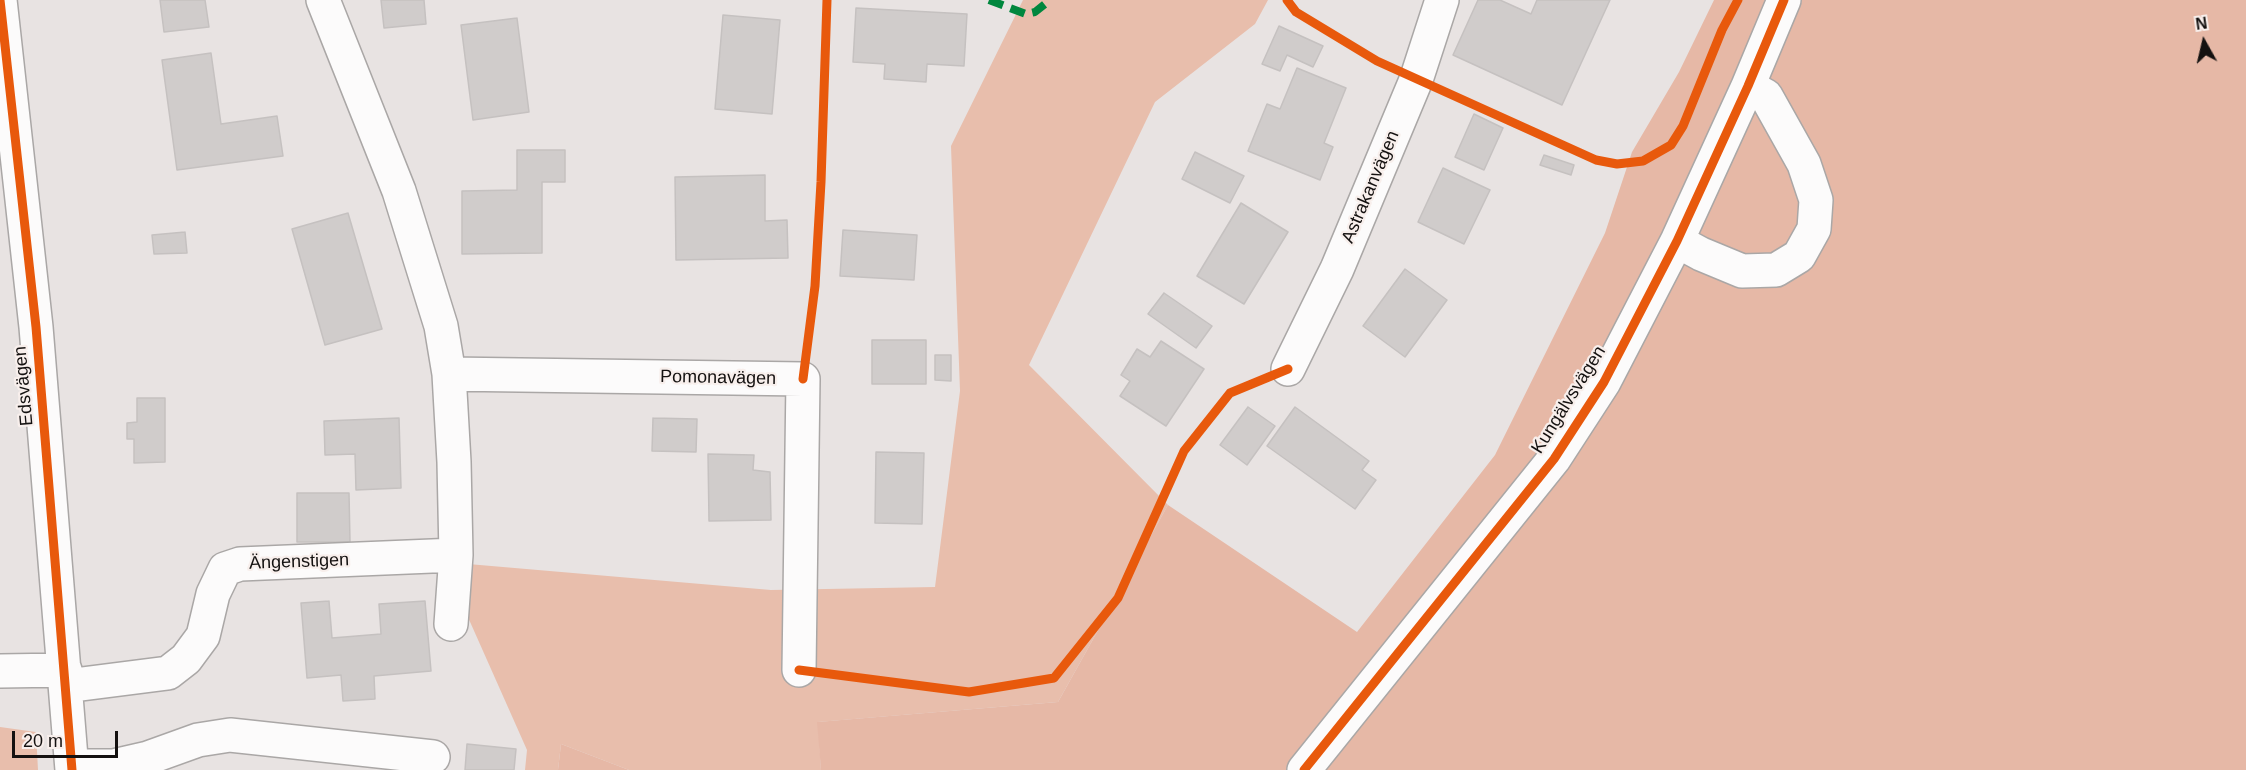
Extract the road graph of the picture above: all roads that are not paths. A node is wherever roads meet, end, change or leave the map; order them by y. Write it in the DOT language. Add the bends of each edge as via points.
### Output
graph roads {
  1 [pos="0,0"];
  2 [pos="323,0"];
  3 [pos="1442,0"];
  4 [pos="1784,0"];
  5 [pos="1748,86"];
  6 [pos="1677,241"];
  7 [pos="1288,369"];
  8 [pos="449,374"];
  9 [pos="456,555"];
  10 [pos="451,624"];
  11 [pos="0,670"];
  12 [pos="799,670"];
  13 [pos="66,678"];
  14 [pos="433,757"];
  15 [pos="72,768"];
  16 [pos="1304,770"];
  1 -- 13 [label="street, Edsvägen" via="36,327"];
  2 -- 8 [label="street" via="399,191 441,326"];
  3 -- 7 [label="street, Astrakanvägen" via="1416,80 1337,269"];
  4 -- 5 [label="street, Kungälvsvägen"];
  5 -- 6 [label="street, Kungälvsvägen"];
  5 -- 6 [label="street" via="1766,96 1804,164 1816,200 1814,229 1799,256 1776,270 1742,271"];
  6 -- 16 [label="street, Kungälvsvägen" via="1604,382 1554,459"];
  8 -- 9 [label="street"];
  8 -- 12 [label="street, Pomonavägen" via="804,379"];
  9 -- 10 [label="street"];
  9 -- 13 [label="street, Ängenstigen" via="232,566 218,580 203,636 186,659 168,673"];
  11 -- 13 [label="street, Ängenstigen"];
  13 -- 15 [label="street, Edsvägen"];
  14 -- 15 [label="street" via="230,735 114,766"];
}
